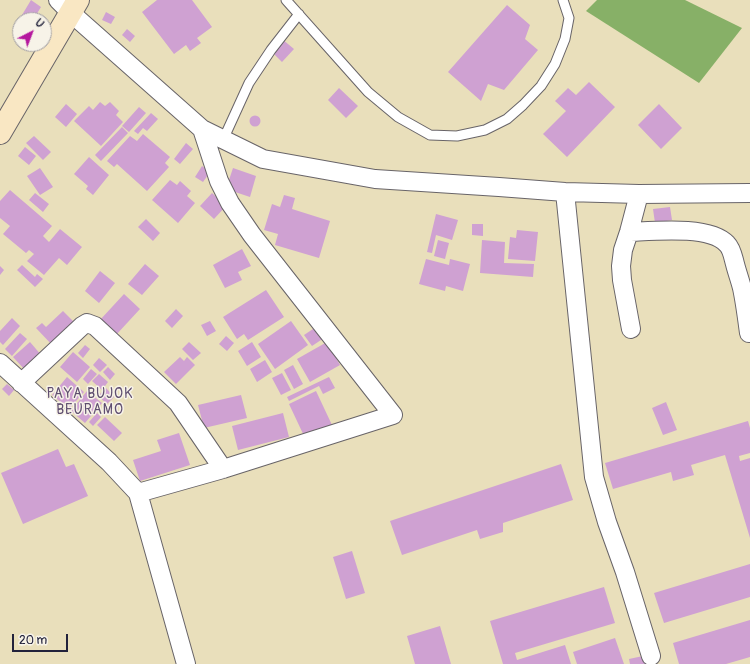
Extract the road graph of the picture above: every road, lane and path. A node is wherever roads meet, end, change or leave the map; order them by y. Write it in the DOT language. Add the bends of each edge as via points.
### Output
graph roads {
  1 [pos="286,0"];
  2 [pos="563,0"];
  3 [pos="69,4"];
  4 [pos="299,14"];
  5 [pos="202,129"];
  6 [pos="0,133"];
  7 [pos="223,140"];
  8 [pos="565,192"];
  9 [pos="750,193"];
  10 [pos="639,194"];
  11 [pos="629,232"];
  12 [pos="631,329"];
  13 [pos="749,333"];
  14 [pos="0,363"];
  15 [pos="21,383"];
  16 [pos="223,469"];
  17 [pos="138,493"];
  18 [pos="651,656"];
  19 [pos="186,664"];
  1 -- 4 [label="lane"];
  2 -- 4 [label="lane" via="569,18 565,39 555,64 540,86 507,119 485,130 456,136 430,135 398,116 368,92"];
  3 -- 5 [label="street"];
  3 -- 6 [label="main road"];
  4 -- 7 [label="lane" via="249,83"];
  5 -- 7 [label="street"];
  5 -- 16 [label="street" via="219,181 230,203 252,235 394,415"];
  7 -- 8 [label="street" via="263,159 375,179"];
  8 -- 10 [label="street"];
  8 -- 18 [label="street" via="594,476"];
  9 -- 10 [label="street"];
  10 -- 11 [label="street"];
  11 -- 12 [label="street" via="623,250 622,280"];
  11 -- 13 [label="street" via="697,232 712,235 728,244 742,287"];
  14 -- 15 [label="street"];
  15 -- 16 [label="street" via="88,323 95,326 178,404"];
  15 -- 17 [label="street" via="109,462"];
  16 -- 17 [label="street"];
  17 -- 19 [label="street"];
}
